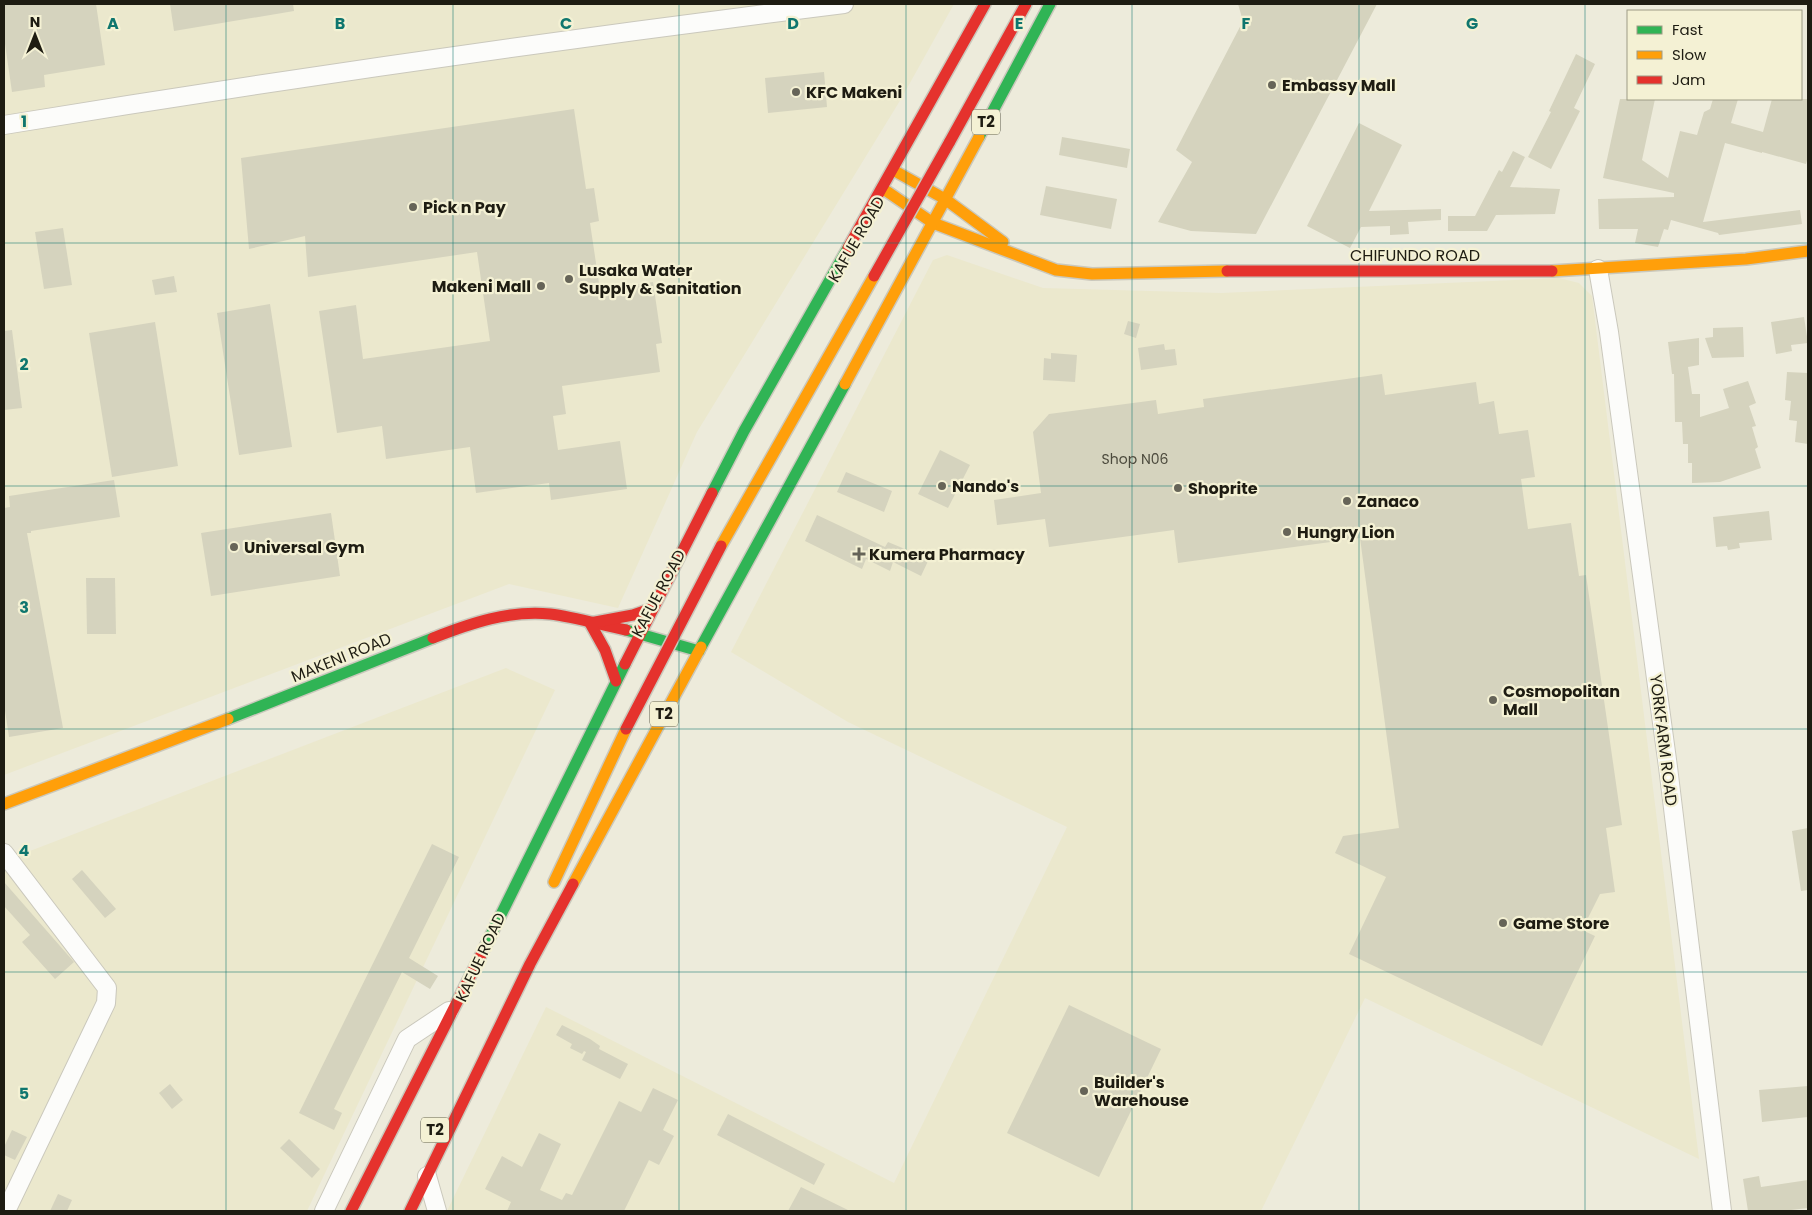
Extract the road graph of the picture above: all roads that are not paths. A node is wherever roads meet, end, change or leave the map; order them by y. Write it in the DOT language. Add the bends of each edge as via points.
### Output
graph roads {
  1 [pos="844,4"];
  2 [pos="985,4"];
  3 [pos="1026,4"];
  4 [pos="1050,4"];
  5 [pos="4,126"];
  6 [pos="915,169"];
  7 [pos="893,170"];
  8 [pos="882,188"];
  9 [pos="945,199"];
  10 [pos="891,210"];
  11 [pos="933,223"];
  12 [pos="1808,251"];
  13 [pos="1022,258"];
  14 [pos="1598,269"];
  15 [pos="653,608"];
  16 [pos="590,622"];
  17 [pos="659,626"];
  18 [pos="641,633"];
  19 [pos="699,651"];
  20 [pos="646,652"];
  21 [pos="616,681"];
  22 [pos="4,804"];
  23 [pos="4,854"];
  24 [pos="551,889"];
  25 [pos="455,1006"];
  26 [pos="427,1176"];
  27 [pos="327,1206"];
  28 [pos="6,1211"];
  29 [pos="351,1211"];
  30 [pos="410,1211"];
  31 [pos="437,1211"];
  32 [pos="1722,1211"];
  1 -- 5 [label="street" via="584,37 156,100"];
  2 -- 7 [label="main road, KAFUE ROAD / T2"];
  3 -- 24 [label="main road, KAFUE ROAD / T2, bridge" via="721,546 626,729"];
  4 -- 9 [label="main road, T2"];
  6 -- 10 [label="main road, KAFUE ROAD"];
  7 -- 8 [label="main road, KAFUE ROAD / T2"];
  7 -- 9 [label="main road, CHIFUNDO ROAD"];
  8 -- 11 [label="main road, CHIFUNDO ROAD"];
  8 -- 15 [label="main road, KAFUE ROAD / T2" via="744,431"];
  9 -- 11 [label="main road, T2"];
  9 -- 13 [label="main road, CHIFUNDO ROAD"];
  11 -- 13 [label="main road, CHIFUNDO ROAD"];
  11 -- 19 [label="main road, T2"];
  12 -- 14 [label="main road, CHIFUNDO ROAD" via="1746,259"];
  13 -- 14 [label="main road, CHIFUNDO ROAD" via="1056,270 1092,274"];
  14 -- 32 [label="street, YORKFARM ROAD" via="1667,760"];
  15 -- 16 [label="main road"];
  15 -- 18 [label="main road, KAFUE ROAD / T2"];
  16 -- 18 [label="main road, MAKENI ROAD"];
  16 -- 21 [label="main road" via="608,653"];
  16 -- 22 [label="main road, MAKENI ROAD" via="550,614 524,614 498,616 463,626"];
  17 -- 20 [label="main road, KAFUE ROAD"];
  18 -- 19 [label="main road, MAKENI ROAD"];
  18 -- 21 [label="main road, KAFUE ROAD / T2"];
  19 -- 26 [label="main road, T2" via="530,964"];
  21 -- 25 [label="main road, KAFUE ROAD / T2"];
  23 -- 28 [label="street" via="108,988 106,1003"];
  25 -- 27 [label="street" via="407,1039"];
  25 -- 29 [label="main road, KAFUE ROAD / T2"];
  26 -- 30 [label="main road, T2"];
  26 -- 31 [label="street"];
}
